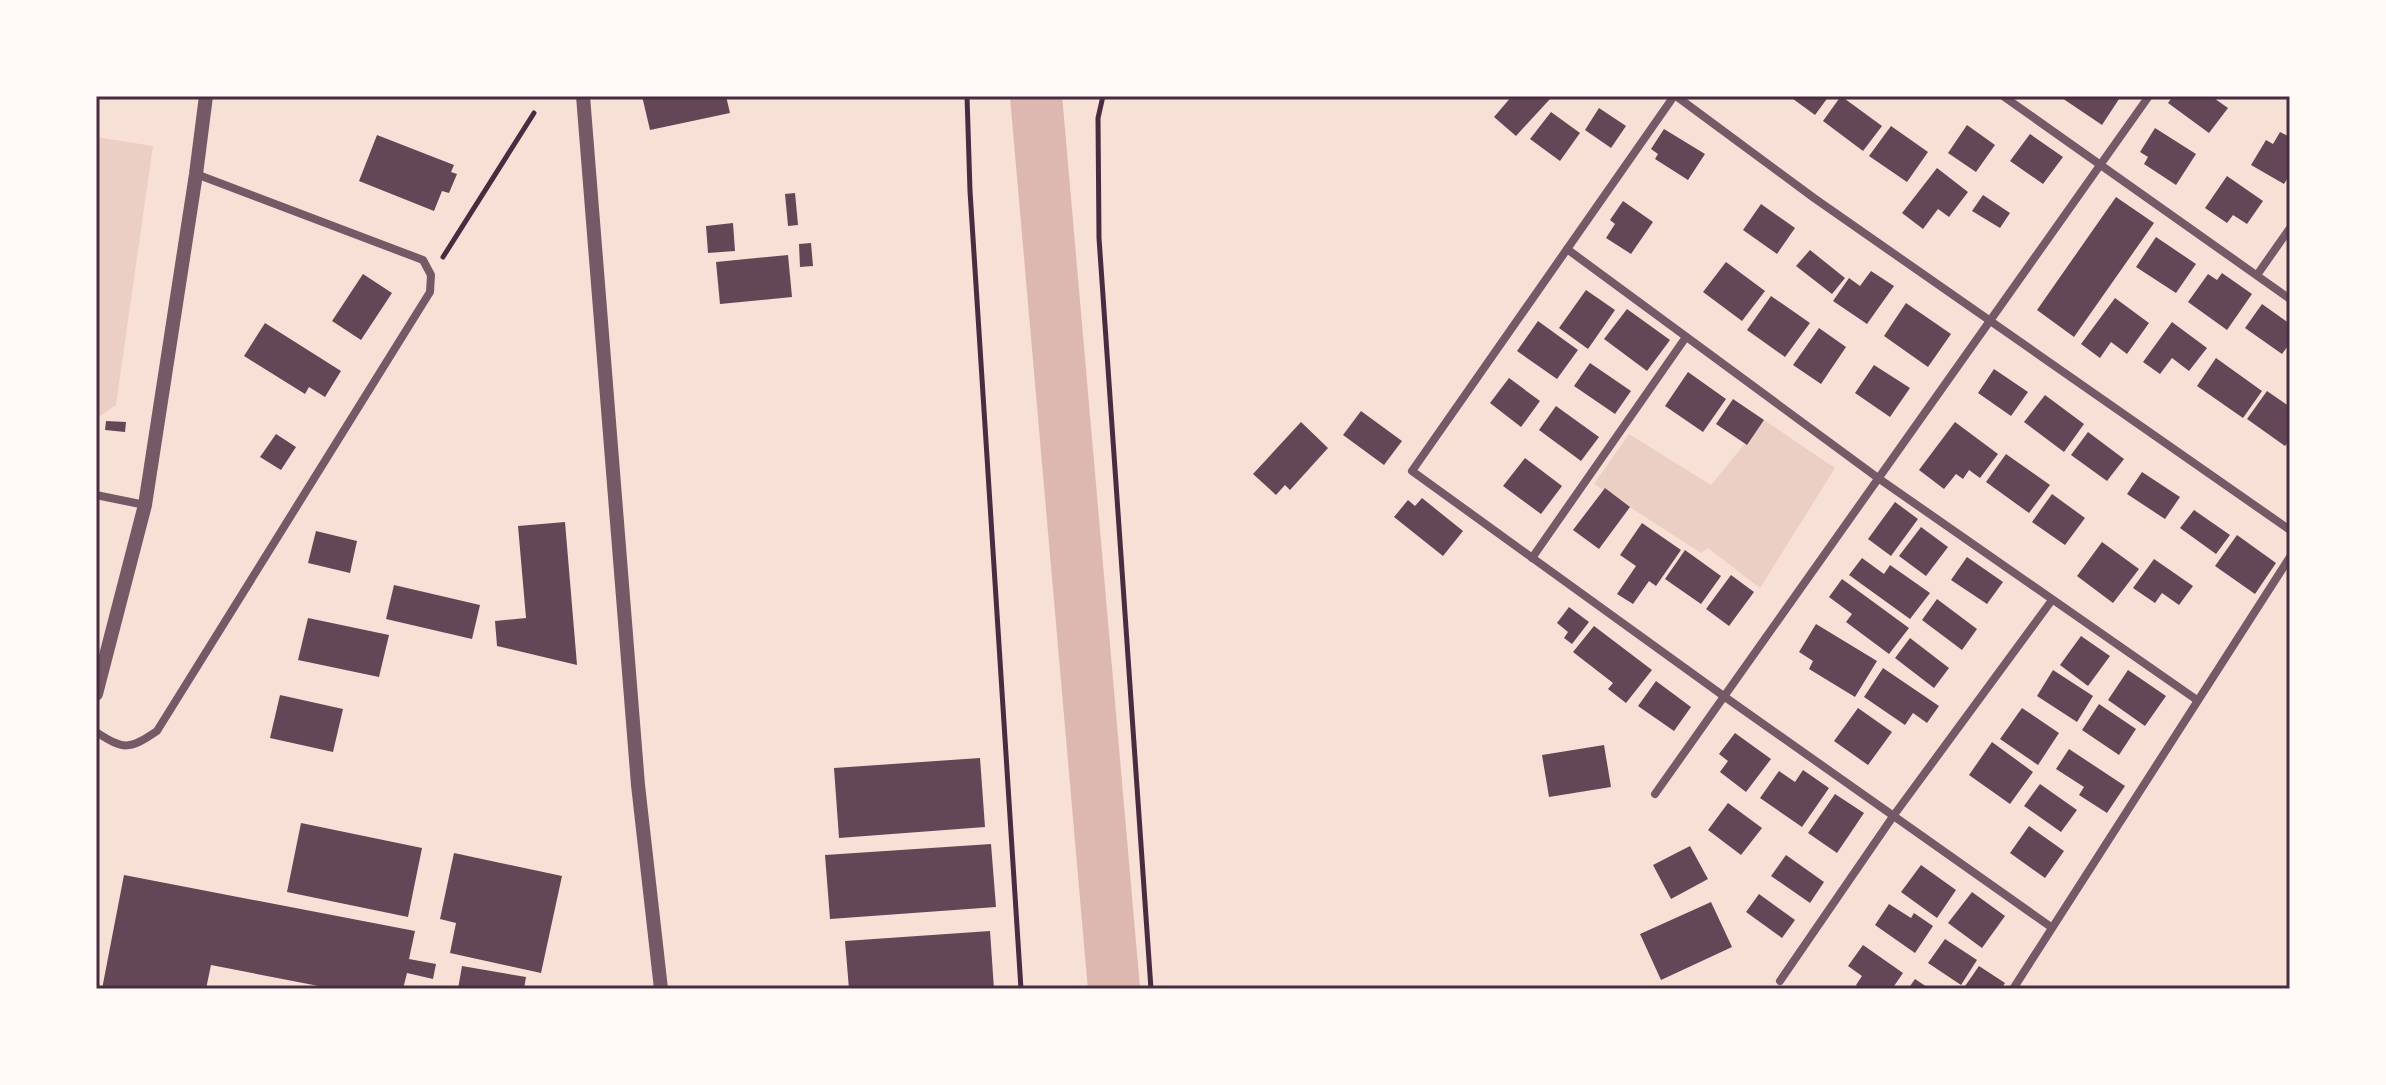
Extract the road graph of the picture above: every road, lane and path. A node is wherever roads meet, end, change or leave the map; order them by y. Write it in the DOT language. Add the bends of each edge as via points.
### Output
graph roads {
  1 [pos="206,96"];
  2 [pos="583,96"];
  3 [pos="967,96"];
  4 [pos="1103,96"];
  5 [pos="1675,96"];
  6 [pos="2003,96"];
  7 [pos="2149,96"];
  8 [pos="534,113"];
  9 [pos="2101,164"];
  10 [pos="196,174"];
  11 [pos="2290,228"];
  12 [pos="1567,249"];
  13 [pos="431,275"];
  14 [pos="2257,275"];
  15 [pos="2290,299"];
  16 [pos="1990,321"];
  17 [pos="1686,337"];
  18 [pos="1878,478"];
  19 [pos="96,495"];
  20 [pos="145,505"];
  21 [pos="2290,530"];
  22 [pos="2290,557"];
  23 [pos="1532,558"];
  24 [pos="2052,600"];
  25 [pos="96,694"];
  26 [pos="1725,697"];
  27 [pos="2197,700"];
  28 [pos="96,732"];
  29 [pos="1655,794"];
  30 [pos="1894,815"];
  31 [pos="2051,927"];
  32 [pos="1780,981"];
  33 [pos="661,989"];
  34 [pos="1021,989"];
  35 [pos="1151,989"];
  36 [pos="2013,989"];
  1 -- 10 [label="street"];
  2 -- 33 [label="street" via="638,785"];
  3 -- 34 [label="path"];
  4 -- 35 [label="path" via="1098,118 1099,238"];
  5 -- 12 [label="street"];
  5 -- 16 [label="street"];
  6 -- 9 [label="street"];
  7 -- 9 [label="street"];
  8 -- 13 [label="path"];
  9 -- 14 [label="street"];
  9 -- 16 [label="street"];
  10 -- 13 [label="street" via="423,260"];
  10 -- 20 [label="street"];
  11 -- 14 [label="street"];
  12 -- 17 [label="street"];
  12 -- 23 [label="street" via="1412,471"];
  13 -- 28 [label="street" via="430,292 157,731 136,745 119,747"];
  14 -- 15 [label="street"];
  16 -- 18 [label="street"];
  16 -- 21 [label="street"];
  17 -- 18 [label="street"];
  17 -- 23 [label="street"];
  18 -- 24 [label="street"];
  18 -- 26 [label="street"];
  19 -- 20 [label="street"];
  20 -- 25 [label="street"];
  22 -- 27 [label="street"];
  23 -- 26 [label="street"];
  24 -- 27 [label="street"];
  24 -- 30 [label="street"];
  26 -- 29 [label="street"];
  26 -- 30 [label="street"];
  27 -- 31 [label="street"];
  30 -- 31 [label="street"];
  30 -- 32 [label="street"];
  31 -- 36 [label="street"];
}
